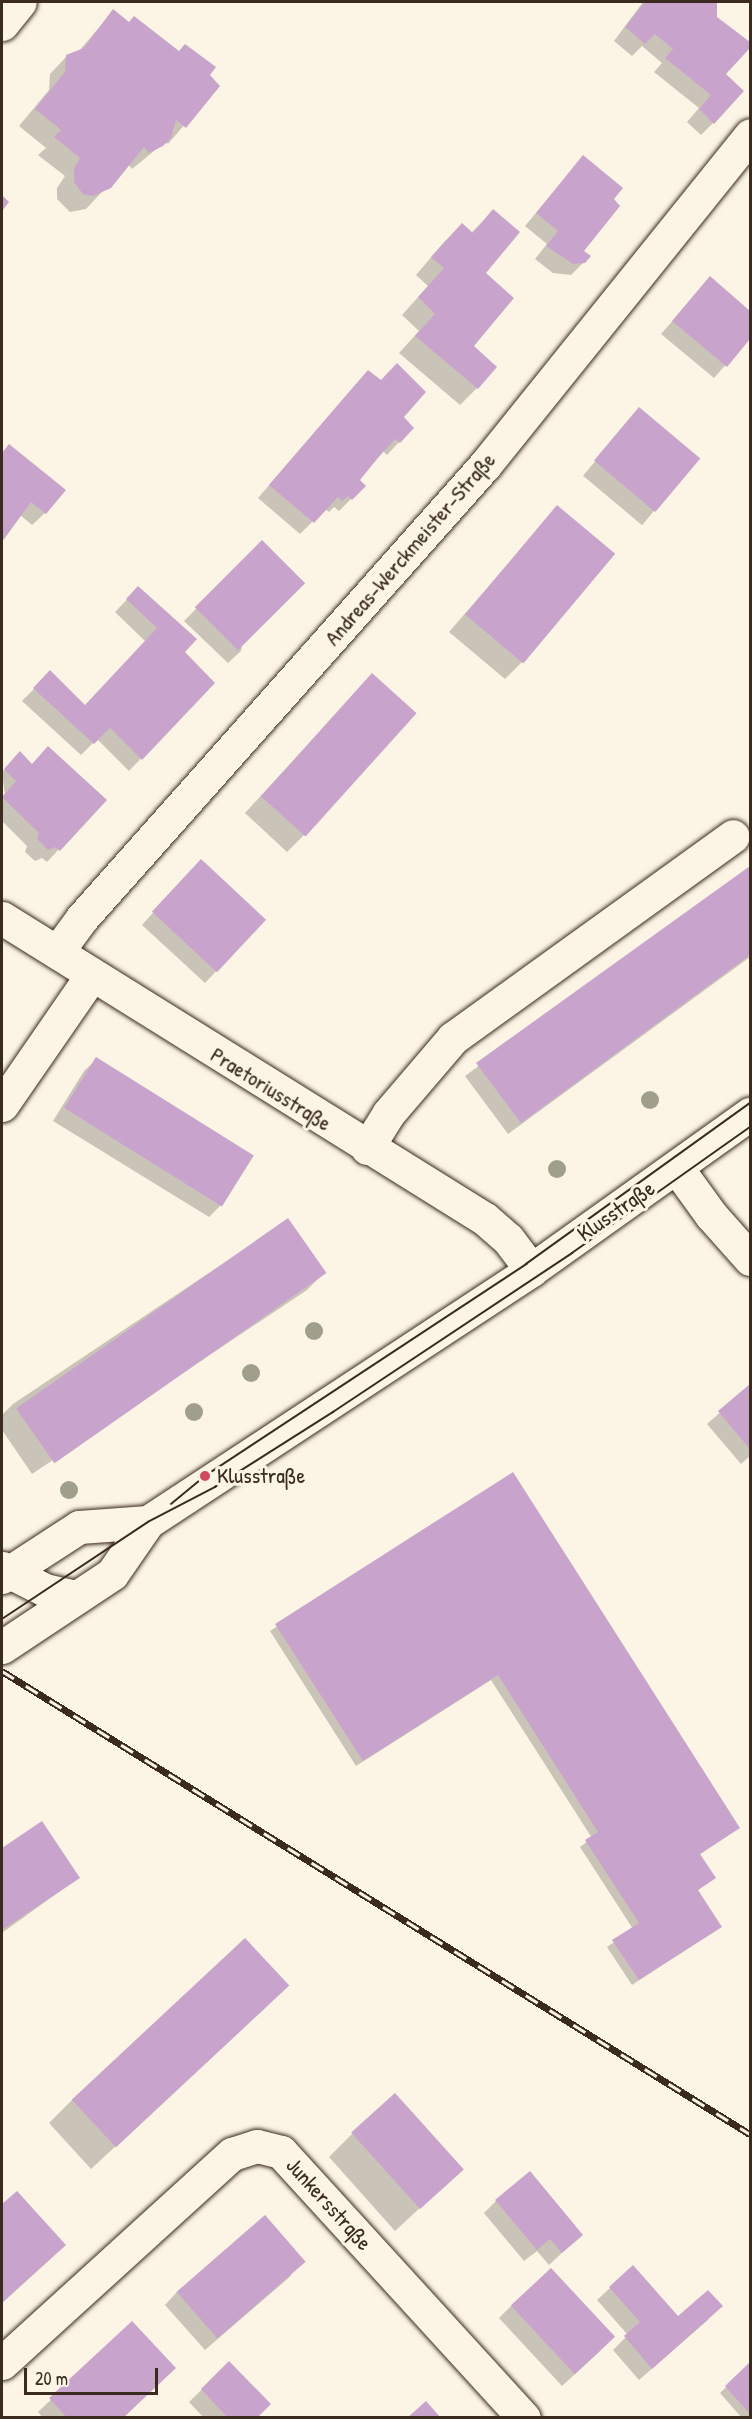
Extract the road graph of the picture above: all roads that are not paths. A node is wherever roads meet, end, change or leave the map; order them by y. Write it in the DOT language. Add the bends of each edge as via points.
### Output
graph roads {
  1 [pos="20,2"];
  2 [pos="2,24"];
  3 [pos="750,135"];
  4 [pos="733,836"];
  5 [pos="2,918"];
  6 [pos="57,952"];
  7 [pos="91,976"];
  8 [pos="2,1105"];
  9 [pos="750,1114"];
  10 [pos="367,1149"];
  11 [pos="677,1168"];
  12 [pos="750,1259"];
  13 [pos="531,1270"];
  14 [pos="148,1522"];
  15 [pos="4,1572"];
  16 [pos="76,1597"];
  17 [pos="2,1647"];
  18 [pos="2,2363"];
  19 [pos="524,2418"];
  1 -- 2 [label="street"];
  3 -- 6 [label="street, Andreas-Werckmeister-Straße" via="486,465 82,918"];
  4 -- 10 [label="street" via="453,1038 388,1114"];
  5 -- 6 [label="street, Praetoriusstraße"];
  6 -- 7 [label="street, Praetoriusstraße"];
  7 -- 8 [label="street"];
  7 -- 10 [label="street, Praetoriusstraße"];
  9 -- 11 [label="street, Klusstraße"];
  10 -- 13 [label="street, Praetoriusstraße" via="485,1220 508,1239"];
  11 -- 12 [label="street"];
  11 -- 13 [label="street, Klusstraße"];
  13 -- 14 [label="street, Klusstraße"];
  14 -- 15 [label="street, Klusstraße" via="80,1527"];
  14 -- 16 [label="street, Klusstraße" via="112,1574"];
  15 -- 16 [label="street" via="45,1590"];
  16 -- 17 [label="street, Klusstraße"];
  18 -- 19 [label="street, Junkersstraße" via="232,2154 257,2146 281,2152"];
}
